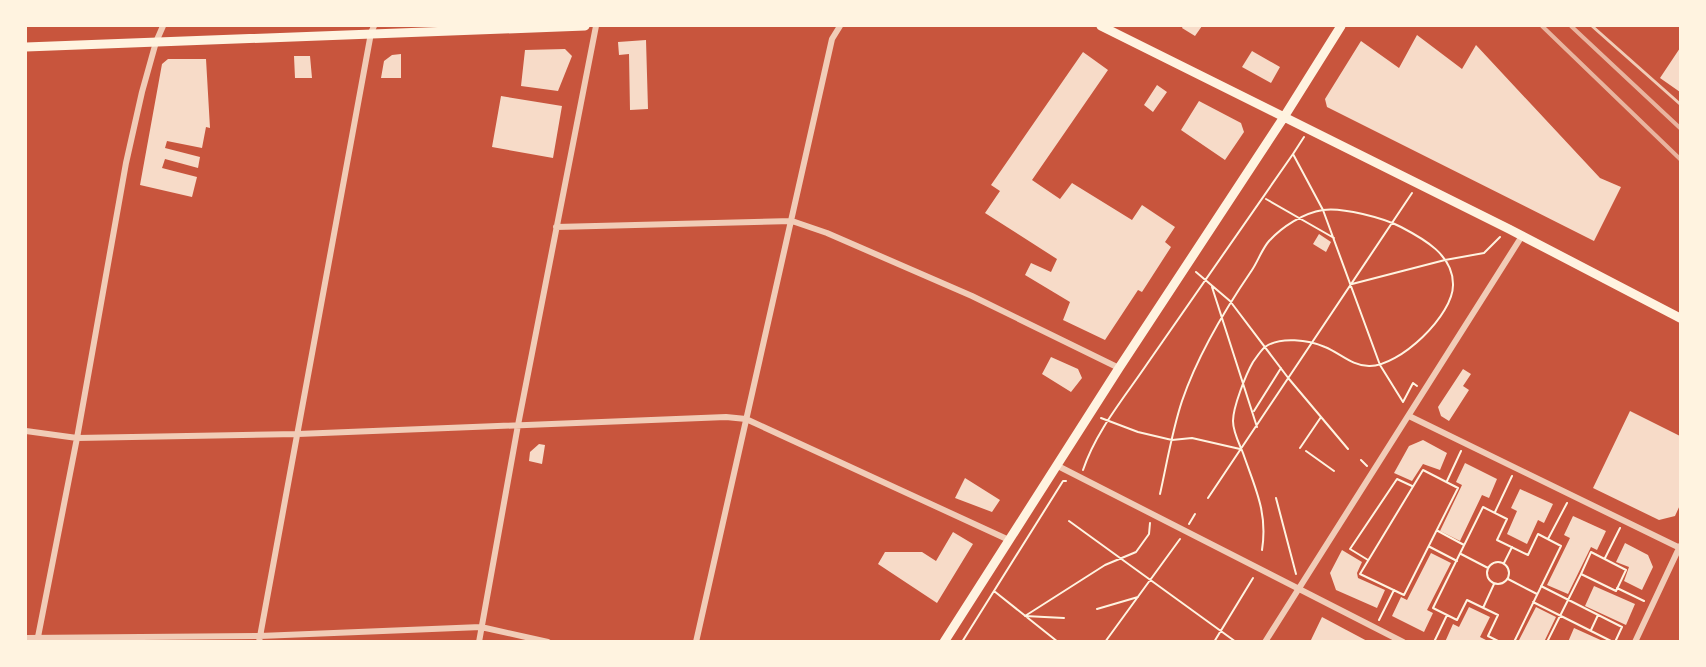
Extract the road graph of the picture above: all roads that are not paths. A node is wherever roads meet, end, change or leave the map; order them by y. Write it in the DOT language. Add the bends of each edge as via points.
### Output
graph roads {
  1 [pos="163,26"];
  2 [pos="585,26"];
  3 [pos="596,26"];
  4 [pos="840,26"];
  5 [pos="1101,26"];
  6 [pos="1341,26"];
  7 [pos="1592,26"];
  8 [pos="373,29"];
  9 [pos="156,42"];
  10 [pos="26,47"];
  11 [pos="1680,104"];
  12 [pos="1284,117"];
  13 [pos="792,221"];
  14 [pos="556,227"];
  15 [pos="1522,236"];
  16 [pos="1680,318"];
  17 [pos="1119,368"];
  18 [pos="1409,416"];
  19 [pos="746,419"];
  20 [pos="518,425"];
  21 [pos="26,431"];
  22 [pos="298,434"];
  23 [pos="77,438"];
  24 [pos="1056,465"];
  25 [pos="1009,540"];
  26 [pos="1680,547"];
  27 [pos="1299,589"];
  28 [pos="481,627"];
  29 [pos="26,638"];
  30 [pos="259,639"];
  31 [pos="37,640"];
  32 [pos="479,642"];
  33 [pos="548,642"];
  34 [pos="696,642"];
  35 [pos="944,642"];
  36 [pos="1265,642"];
  37 [pos="1403,642"];
  38 [pos="1635,642"];
  1 -- 9 [label="street"];
  2 -- 8 [label="main road"];
  3 -- 14 [label="street"];
  4 -- 13 [label="street" via="832,39"];
  5 -- 12 [label="main road"];
  6 -- 12 [label="main road"];
  7 -- 11 [label="lane"];
  8 -- 9 [label="main road"];
  8 -- 22 [label="street"];
  9 -- 10 [label="main road"];
  9 -- 23 [label="street" via="126,163"];
  12 -- 15 [label="main road"];
  12 -- 17 [label="main road"];
  13 -- 14 [label="street"];
  13 -- 17 [label="street" via="972,296"];
  13 -- 19 [label="street"];
  14 -- 20 [label="street"];
  15 -- 16 [label="main road"];
  15 -- 18 [label="street"];
  17 -- 24 [label="main road"];
  18 -- 26 [label="street"];
  18 -- 27 [label="street"];
  19 -- 20 [label="street"];
  19 -- 25 [label="street"];
  19 -- 34 [label="street"];
  20 -- 22 [label="street"];
  20 -- 28 [label="street"];
  21 -- 23 [label="street"];
  22 -- 23 [label="street"];
  22 -- 30 [label="street"];
  23 -- 31 [label="street"];
  24 -- 25 [label="main road"];
  24 -- 27 [label="street"];
  25 -- 35 [label="main road"];
  26 -- 38 [label="street"];
  27 -- 36 [label="street"];
  27 -- 37 [label="street"];
  28 -- 30 [label="street"];
  28 -- 32 [label="street"];
  28 -- 33 [label="street"];
  29 -- 31 [label="street"];
  30 -- 31 [label="street"];
}
